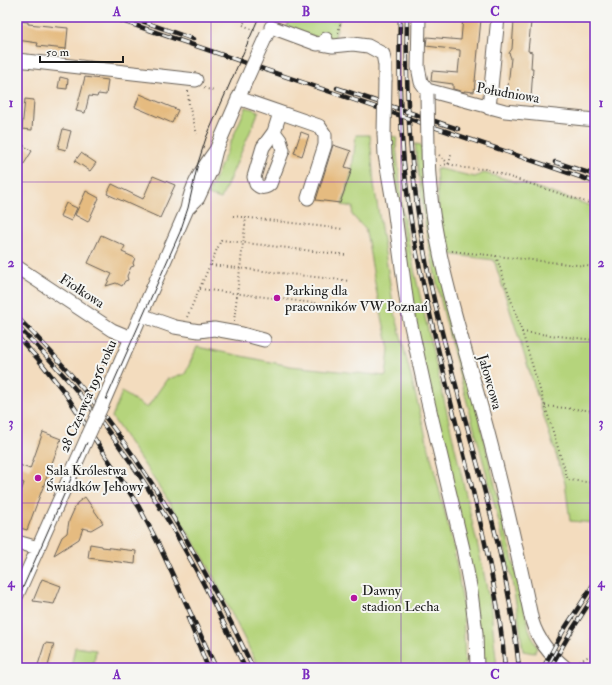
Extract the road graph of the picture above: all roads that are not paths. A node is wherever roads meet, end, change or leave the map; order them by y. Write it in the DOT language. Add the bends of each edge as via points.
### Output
graph roads {
  1 [pos="419,17"];
  2 [pos="498,17"];
  3 [pos="271,26"];
  4 [pos="17,60"];
  5 [pos="191,80"];
  6 [pos="425,89"];
  7 [pos="241,93"];
  8 [pos="489,108"];
  9 [pos="280,113"];
  10 [pos="595,120"];
  11 [pos="274,132"];
  12 [pos="308,198"];
  13 [pos="17,267"];
  14 [pos="141,315"];
  15 [pos="199,331"];
  16 [pos="131,338"];
  17 [pos="17,542"];
  18 [pos="38,548"];
  19 [pos="17,595"];
  20 [pos="570,666"];
  21 [pos="477,668"];
  1 -- 6 [label="street, Jałowcowa" via="418,67"];
  2 -- 8 [label="street"];
  3 -- 7 [label="street, 28 Czerwca 1956 roku, bridge"];
  3 -- 21 [label="street, bridge" via="317,44 324,42 333,46 368,46 383,54 385,155 408,312 463,548 476,633"];
  4 -- 5 [label="street"];
  6 -- 8 [label="street, Południowa"];
  6 -- 20 [label="street, Jałowcowa, bridge" via="428,167 446,284 506,501 535,630 545,648"];
  7 -- 9 [label="street"];
  7 -- 14 [label="street, 28 Czerwca 1956 roku" via="216,150 203,167 189,195 187,209"];
  8 -- 10 [label="street, Południowa"];
  9 -- 11 [label="street"];
  9 -- 12 [label="street" via="319,126 325,135 326,145"];
  13 -- 16 [label="street, Fiołkowa" via="112,330"];
  14 -- 15 [label="street" via="166,325"];
  14 -- 16 [label="street, 28 Czerwca 1956 roku"];
  15 -- 15 [label="street" via="234,339 264,340 214,329"];
  16 -- 18 [label="street, 28 Czerwca 1956 roku, bridge"];
  17 -- 18 [label="street"];
  18 -- 19 [label="street, 28 Czerwca 1956 roku"];
}
